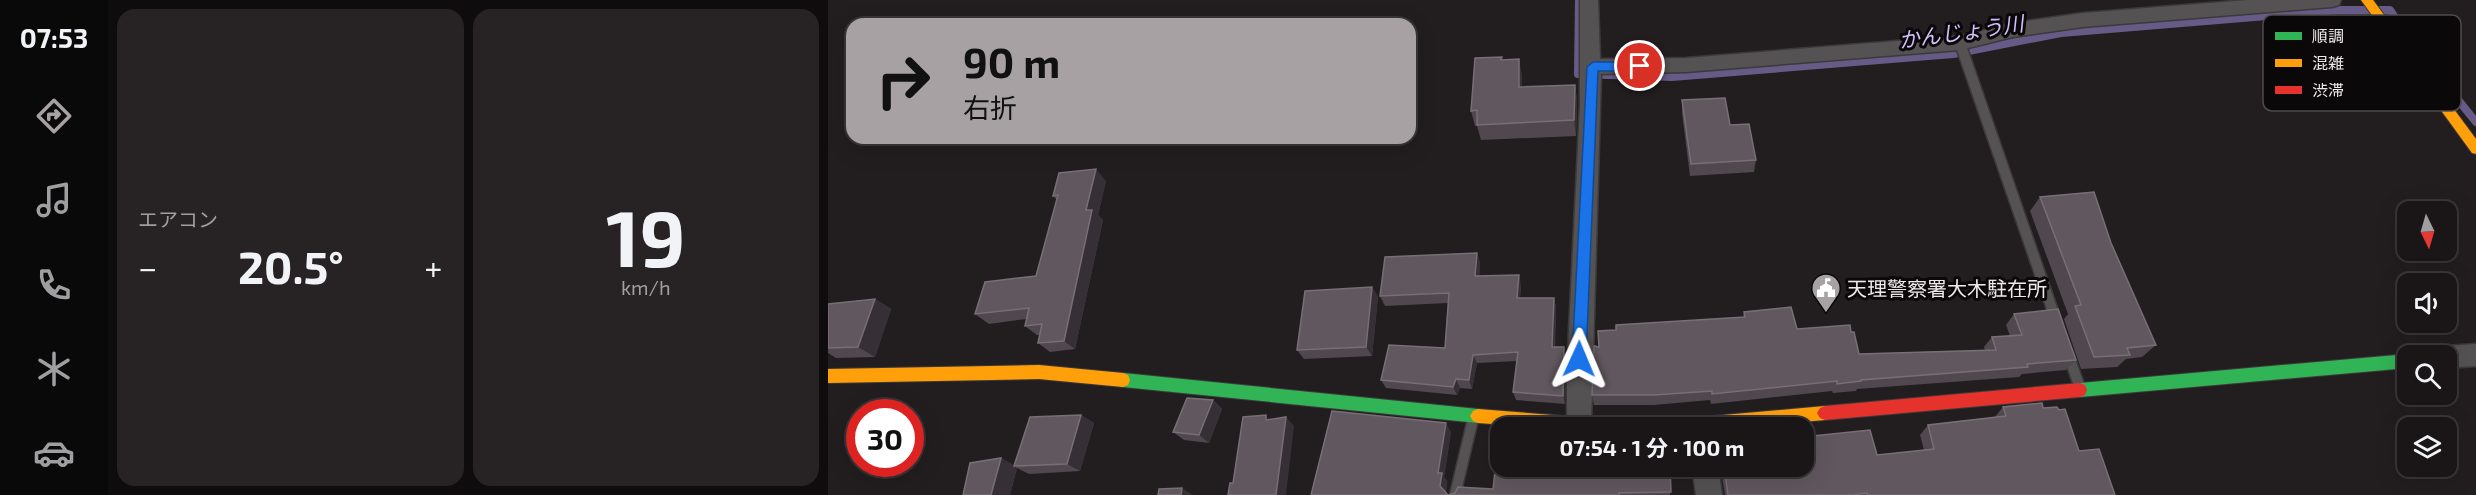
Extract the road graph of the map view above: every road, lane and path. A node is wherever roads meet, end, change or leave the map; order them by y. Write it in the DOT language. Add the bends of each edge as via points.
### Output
graph roads {
  1 [pos="1589,0"];
  2 [pos="2332,0"];
  3 [pos="2367,0"];
  4 [pos="2378,15"];
  5 [pos="1960,43"];
  6 [pos="1593,67"];
  7 [pos="2448,111"];
  8 [pos="2476,149"];
  9 [pos="2476,355"];
  10 [pos="2457,356"];
  11 [pos="2397,362"];
  12 [pos="828,376"];
  13 [pos="2081,391"];
  14 [pos="1474,416"];
  15 [pos="1490,417"];
  16 [pos="1578,417"];
  17 [pos="1798,417"];
  18 [pos="1707,477"];
  19 [pos="1455,495"];
  20 [pos="1709,495"];
  1 -- 6 [label="street"];
  2 -- 5 [label="street" via="2083,20 2013,30"];
  3 -- 4 [label="street"];
  5 -- 6 [label="street" via="1686,66"];
  5 -- 13 [label="lane"];
  6 -- 16 [label="street"];
  7 -- 8 [label="street"];
  9 -- 10 [label="street"];
  11 -- 13 [label="street"];
  12 -- 14 [label="street" via="1039,372"];
  13 -- 17 [label="street"];
  14 -- 15 [label="street"];
  14 -- 19 [label="lane"];
  18 -- 20 [label="street"];
}
